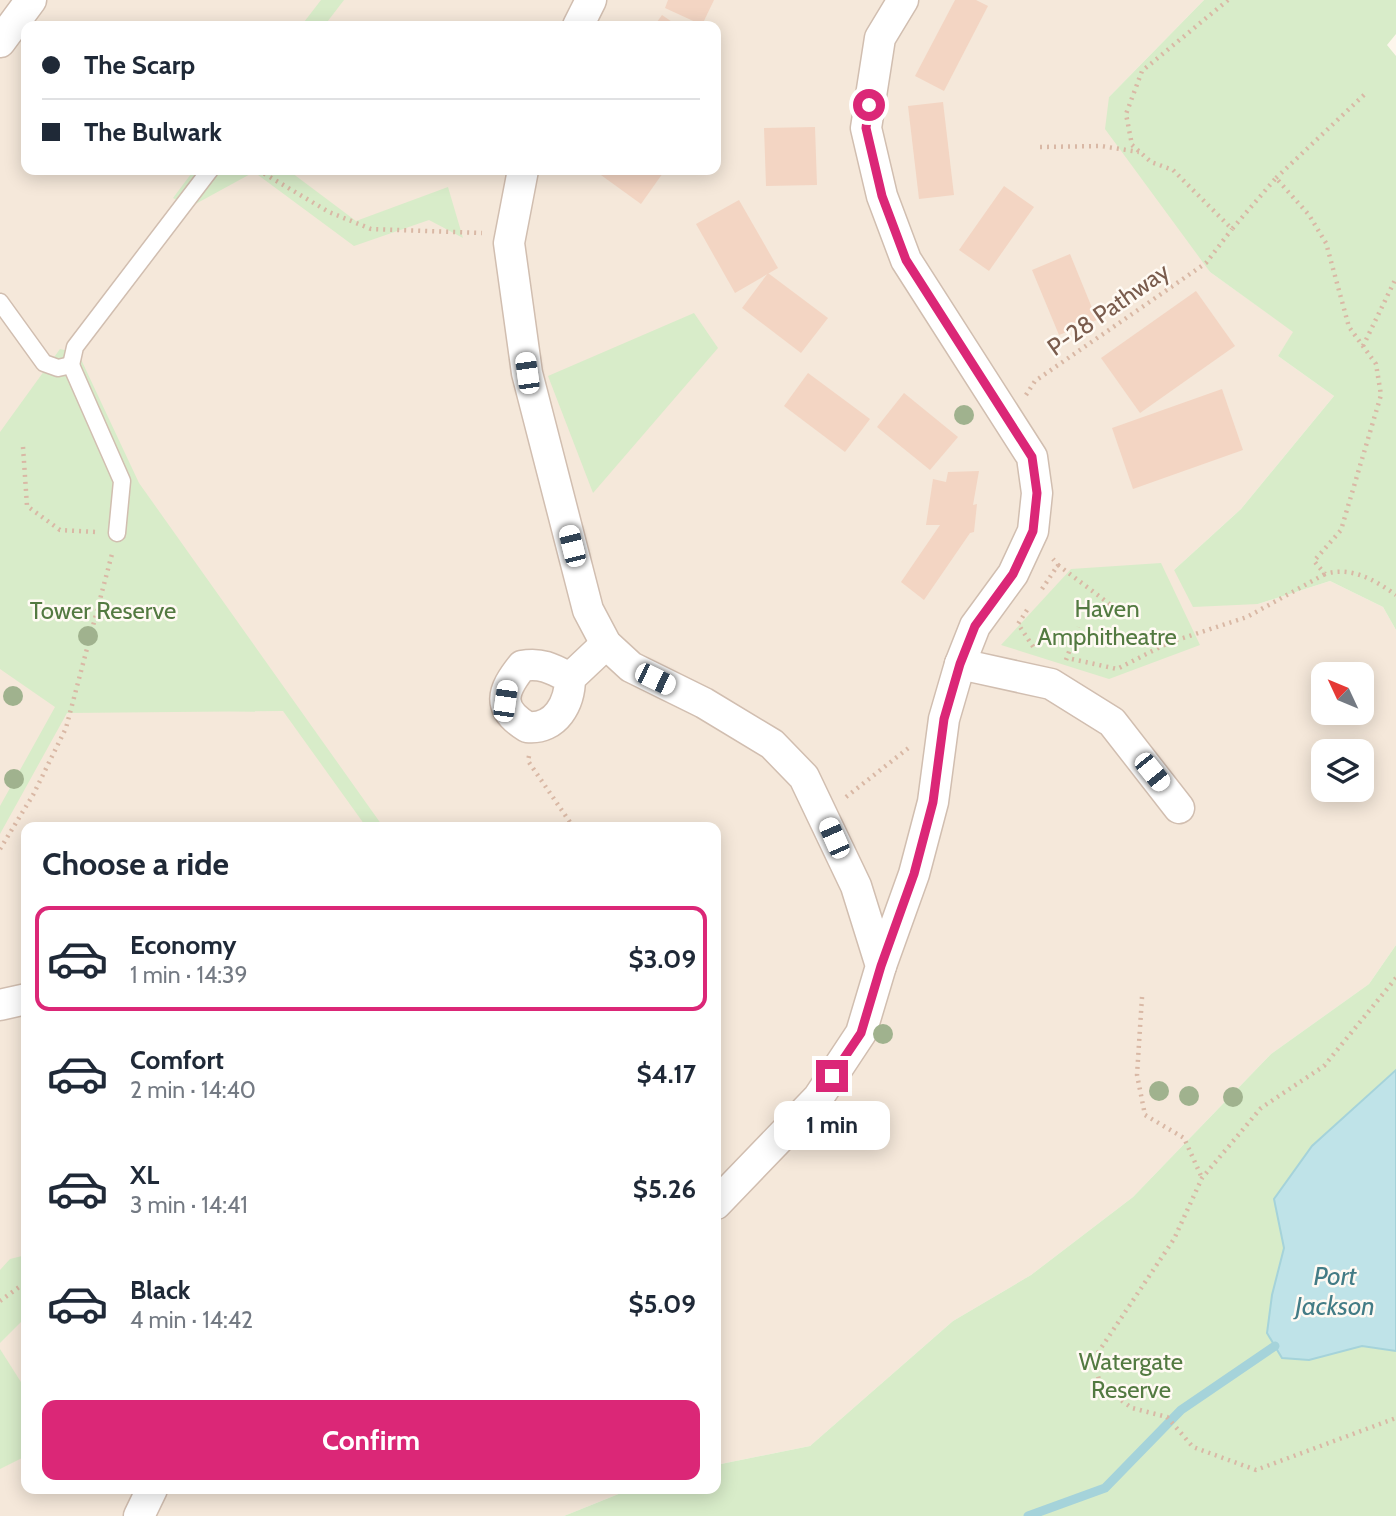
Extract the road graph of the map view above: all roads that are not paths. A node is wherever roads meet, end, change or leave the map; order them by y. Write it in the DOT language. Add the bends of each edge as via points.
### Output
graph roads {
  1 [pos="31,0"];
  2 [pos="590,0"];
  3 [pos="903,0"];
  4 [pos="580,21"];
  5 [pos="0,42"];
  6 [pos="206,175"];
  7 [pos="522,175"];
  8 [pos="0,302"];
  9 [pos="71,365"];
  10 [pos="117,533"];
  11 [pos="606,644"];
  12 [pos="960,664"];
  13 [pos="570,678"];
  14 [pos="1180,807"];
  15 [pos="881,966"];
  16 [pos="21,1000"];
  17 [pos="0,1005"];
  18 [pos="721,1199"];
  19 [pos="150,1494"];
  20 [pos="139,1516"];
  1 -- 5 [label="street"];
  2 -- 4 [label="street"];
  3 -- 12 [label="street" via="880,38 866,128 882,196 906,260 1032,457 1037,493 1032,532 1013,574 975,626"];
  6 -- 9 [label="lane" via="75,347"];
  7 -- 11 [label="street" via="509,243 527,373 588,610"];
  8 -- 9 [label="lane" via="44,363 58,368"];
  9 -- 10 [label="lane" via="122,481"];
  11 -- 13 [label="street"];
  11 -- 15 [label="street" via="631,667 772,744 804,777 856,886"];
  12 -- 14 [label="street" via="1051,684 1112,722"];
  12 -- 15 [label="street" via="944,719 933,802 914,874"];
  13 -- 13 [label="street" via="570,695 550,723 534,728 511,717 505,701 507,684 522,666 549,666"];
  15 -- 18 [label="street" via="861,1033 818,1098"];
  16 -- 17 [label="street"];
  19 -- 20 [label="street"];
}
